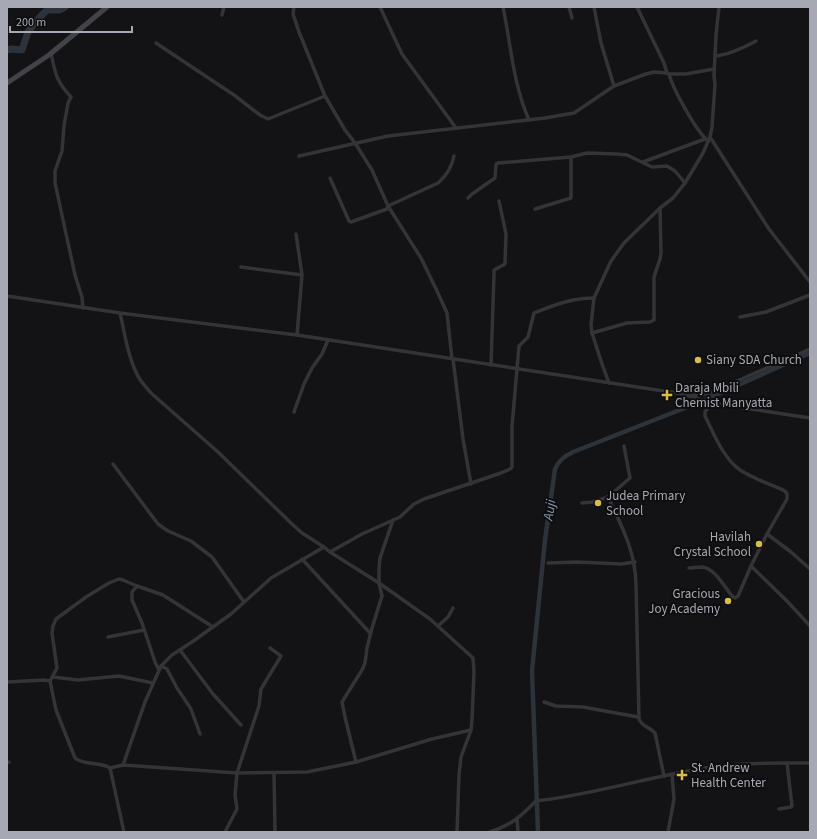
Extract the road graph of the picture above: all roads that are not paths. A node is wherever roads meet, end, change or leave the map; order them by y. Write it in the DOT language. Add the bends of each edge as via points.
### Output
graph roads {
  1 [pos="107,7"];
  2 [pos="224,7"];
  3 [pos="294,7"];
  4 [pos="380,7"];
  5 [pos="503,7"];
  6 [pos="570,7"];
  7 [pos="594,7"];
  8 [pos="637,7"];
  9 [pos="719,7"];
  10 [pos="222,15"];
  11 [pos="572,18"];
  12 [pos="756,41"];
  13 [pos="156,43"];
  14 [pos="51,53"];
  15 [pos="715,56"];
  16 [pos="714,69"];
  17 [pos="668,73"];
  18 [pos="7,83"];
  19 [pos="614,86"];
  20 [pos="325,96"];
  21 [pos="529,120"];
  22 [pos="456,128"];
  23 [pos="710,137"];
  24 [pos="706,140"];
  25 [pos="355,143"];
  26 [pos="299,156"];
  27 [pos="454,156"];
  28 [pos="571,157"];
  29 [pos="643,162"];
  30 [pos="330,178"];
  31 [pos="685,183"];
  32 [pos="468,198"];
  33 [pos="499,201"];
  34 [pos="388,206"];
  35 [pos="660,208"];
  36 [pos="535,209"];
  37 [pos="296,234"];
  38 [pos="241,267"];
  39 [pos="302,275"];
  40 [pos="810,281"];
  41 [pos="810,295"];
  42 [pos="7,296"];
  43 [pos="594,298"];
  44 [pos="83,308"];
  45 [pos="120,313"];
  46 [pos="740,317"];
  47 [pos="592,333"];
  48 [pos="297,335"];
  49 [pos="328,340"];
  50 [pos="810,349"];
  51 [pos="453,359"];
  52 [pos="492,365"];
  53 [pos="517,369"];
  54 [pos="609,383"];
  55 [pos="687,396"];
  56 [pos="710,403"];
  57 [pos="294,412"];
  58 [pos="810,418"];
  59 [pos="624,446"];
  60 [pos="113,464"];
  61 [pos="471,484"];
  62 [pos="608,497"];
  63 [pos="582,503"];
  64 [pos="393,520"];
  65 [pos="767,534"];
  66 [pos="324,547"];
  67 [pos="330,552"];
  68 [pos="302,560"];
  69 [pos="634,562"];
  70 [pos="548,563"];
  71 [pos="751,566"];
  72 [pos="689,568"];
  73 [pos="810,569"];
  74 [pos="379,583"];
  75 [pos="137,586"];
  76 [pos="244,602"];
  77 [pos="453,608"];
  78 [pos="438,626"];
  79 [pos="810,626"];
  80 [pos="213,628"];
  81 [pos="144,630"];
  82 [pos="370,633"];
  83 [pos="108,637"];
  84 [pos="270,648"];
  85 [pos="180,650"];
  86 [pos="160,668"];
  87 [pos="52,679"];
  88 [pos="7,682"];
  89 [pos="153,683"];
  90 [pos="544,702"];
  91 [pos="638,717"];
  92 [pos="241,725"];
  93 [pos="470,730"];
  94 [pos="200,734"];
  95 [pos="356,762"];
  96 [pos="810,762"];
  97 [pos="787,763"];
  98 [pos="124,765"];
  99 [pos="110,768"];
  100 [pos="237,773"];
  101 [pos="274,773"];
  102 [pos="672,774"];
  103 [pos="664,776"];
  104 [pos="779,809"];
  105 [pos="516,819"];
  106 [pos="124,832"];
  107 [pos="225,832"];
  108 [pos="275,832"];
  109 [pos="456,832"];
  110 [pos="490,832"];
  111 [pos="518,832"];
  112 [pos="668,832"];
  1 -- 14 [label="main road"];
  2 -- 10 [label="street"];
  3 -- 20 [label="street" via="293,14 299,32"];
  4 -- 22 [label="street" via="402,54"];
  5 -- 21 [label="street" via="519,94"];
  6 -- 11 [label="street"];
  7 -- 19 [label="street" via="601,43"];
  8 -- 17 [label="street"];
  9 -- 15 [label="street"];
  12 -- 15 [label="street" via="740,49"];
  13 -- 20 [label="street" via="268,119"];
  14 -- 18 [label="main road"];
  14 -- 44 [label="street" via="55,73 71,97 64,126 62,151 55,171 55,183"];
  15 -- 16 [label="street"];
  16 -- 17 [label="street" via="686,74"];
  16 -- 23 [label="street"];
  17 -- 19 [label="street" via="654,72"];
  17 -- 24 [label="street" via="677,94"];
  19 -- 21 [label="street" via="574,113"];
  20 -- 25 [label="street"];
  21 -- 22 [label="street"];
  22 -- 25 [label="street" via="388,136"];
  23 -- 24 [label="street"];
  23 -- 40 [label="street" via="769,229"];
  24 -- 29 [label="street"];
  24 -- 31 [label="street" via="703,153"];
  25 -- 26 [label="street"];
  25 -- 34 [label="street" via="372,170"];
  27 -- 34 [label="street" via="452,166 438,183"];
  28 -- 29 [label="street" via="588,153 616,154 627,155"];
  28 -- 32 [label="street" via="498,163 495,178"];
  28 -- 36 [label="street" via="571,198"];
  29 -- 31 [label="street" via="652,167 672,168"];
  30 -- 34 [label="street" via="351,222 387,210"];
  31 -- 35 [label="street" via="673,198"];
  33 -- 52 [label="street" via="506,234 505,264 494,270"];
  34 -- 51 [label="street" via="421,258 442,302 448,318"];
  35 -- 43 [label="street" via="631,235 615,255"];
  35 -- 47 [label="street" via="661,253 653,286 654,320 627,323"];
  37 -- 39 [label="street"];
  38 -- 39 [label="street"];
  39 -- 48 [label="street"];
  41 -- 46 [label="street" via="766,312"];
  42 -- 44 [label="street"];
  43 -- 47 [label="street"];
  43 -- 53 [label="street" via="581,298 556,304 534,313 528,337 519,346"];
  44 -- 45 [label="street"];
  45 -- 48 [label="street"];
  45 -- 66 [label="street" via="133,364 144,385 302,533"];
  47 -- 54 [label="street"];
  48 -- 49 [label="street"];
  49 -- 51 [label="street"];
  49 -- 57 [label="street" via="304,384"];
  50 -- 55 [label="street" via="712,392"];
  51 -- 52 [label="street"];
  51 -- 61 [label="street" via="462,439"];
  52 -- 53 [label="street"];
  53 -- 54 [label="street"];
  53 -- 61 [label="street" via="512,426 512,467"];
  54 -- 55 [label="street"];
  55 -- 56 [label="street"];
  56 -- 58 [label="street"];
  56 -- 65 [label="street" via="704,416 732,462 740,469 787,494 787,499"];
  59 -- 62 [label="street" via="630,478"];
  60 -- 76 [label="street" via="158,524 191,541 212,557"];
  61 -- 64 [label="street" via="424,499"];
  62 -- 63 [label="street"];
  62 -- 69 [label="street" via="626,536"];
  64 -- 67 [label="street"];
  64 -- 74 [label="street" via="380,558"];
  65 -- 71 [label="street"];
  65 -- 73 [label="street"];
  66 -- 67 [label="street"];
  66 -- 68 [label="street"];
  67 -- 74 [label="street"];
  68 -- 76 [label="street" via="271,578"];
  68 -- 82 [label="street"];
  69 -- 70 [label="street"];
  69 -- 91 [label="street"];
  71 -- 72 [label="street" via="735,598 706,568"];
  71 -- 79 [label="street"];
  74 -- 78 [label="street"];
  74 -- 82 [label="street" via="382,596"];
  75 -- 80 [label="street" via="163,595"];
  75 -- 81 [label="street" via="131,597"];
  75 -- 87 [label="street" via="119,579 109,583 56,620 52,633 57,668"];
  76 -- 80 [label="street"];
  77 -- 78 [label="street"];
  78 -- 93 [label="street" via="473,658"];
  80 -- 85 [label="street"];
  81 -- 83 [label="street"];
  81 -- 86 [label="street" via="155,662"];
  82 -- 95 [label="street" via="362,670 342,702"];
  84 -- 100 [label="street" via="281,656 261,689 259,706"];
  85 -- 86 [label="street"];
  85 -- 92 [label="street" via="213,694"];
  86 -- 89 [label="street"];
  86 -- 94 [label="street" via="167,669 191,709"];
  87 -- 88 [label="street"];
  87 -- 89 [label="street" via="78,680 119,676"];
  87 -- 99 [label="street" via="56,710 75,758 81,762"];
  89 -- 98 [label="street"];
  90 -- 91 [label="street" via="556,706 583,707"];
  91 -- 103 [label="street" via="642,725 655,733"];
  93 -- 95 [label="street"];
  93 -- 109 [label="street" via="459,775"];
  95 -- 101 [label="street" via="307,772"];
  96 -- 97 [label="street"];
  97 -- 102 [label="street" via="733,764"];
  97 -- 104 [label="street" via="792,806"];
  98 -- 99 [label="street"];
  98 -- 100 [label="street"];
  99 -- 106 [label="street"];
  100 -- 101 [label="street"];
  100 -- 107 [label="street" via="237,809"];
  101 -- 108 [label="street"];
  102 -- 103 [label="street"];
  102 -- 112 [label="street" via="674,799"];
  103 -- 105 [label="street" via="588,793 536,801 528,811"];
  105 -- 110 [label="street"];
  105 -- 111 [label="street"];
}
